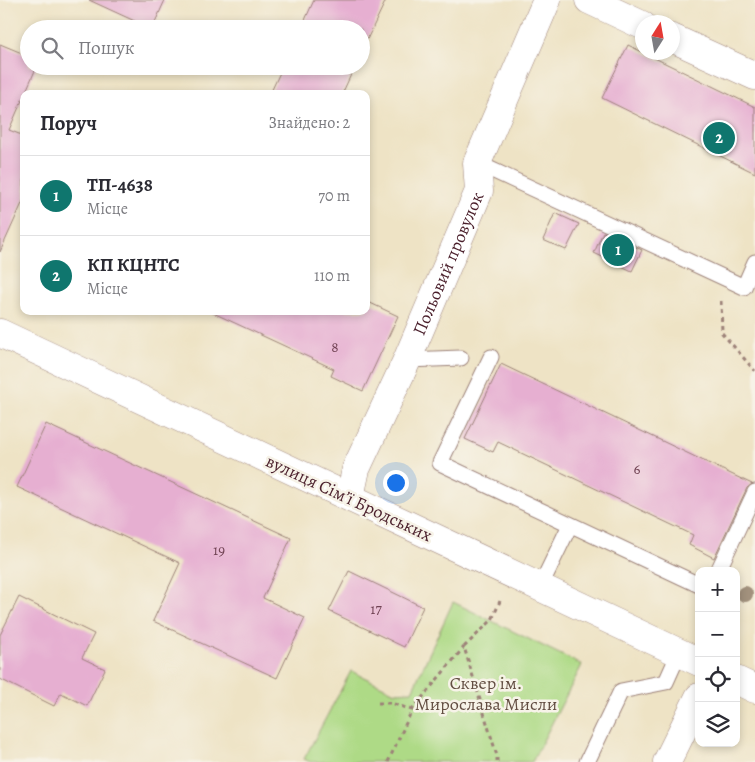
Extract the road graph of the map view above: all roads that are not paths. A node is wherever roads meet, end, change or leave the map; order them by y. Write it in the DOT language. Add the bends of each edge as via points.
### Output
graph roads {
  1 [pos="546,0"];
  2 [pos="589,0"];
  3 [pos="635,21"];
  4 [pos="680,42"];
  5 [pos="755,76"];
  6 [pos="477,162"];
  7 [pos="755,262"];
  8 [pos="0,333"];
  9 [pos="491,357"];
  10 [pos="461,358"];
  11 [pos="407,360"];
  12 [pos="755,492"];
  13 [pos="350,497"];
  14 [pos="570,524"];
  15 [pos="720,567"];
  16 [pos="695,583"];
  17 [pos="540,587"];
  18 [pos="689,658"];
  19 [pos="740,682"];
  20 [pos="755,689"];
  21 [pos="697,702"];
  22 [pos="587,762"];
  23 [pos="668,762"];
  1 -- 6 [label="street, Польовий провулок"];
  2 -- 3 [label="street"];
  4 -- 5 [label="street"];
  6 -- 7 [label="lane" via="744,287"];
  6 -- 11 [label="street, Польовий провулок" via="479,191"];
  8 -- 13 [label="street, вулиця Сімʼї Бродських"];
  9 -- 14 [label="lane" via="440,463"];
  10 -- 11 [label="lane"];
  11 -- 13 [label="street, Польовий провулок" via="356,469"];
  12 -- 15 [label="lane"];
  13 -- 17 [label="street, вулиця Сімʼї Бродських"];
  14 -- 16 [label="lane"];
  14 -- 17 [label="lane"];
  17 -- 18 [label="street, вулиця Сімʼї Бродських"];
  18 -- 22 [label="lane" via="666,682 620,691"];
  19 -- 20 [label="street"];
  21 -- 23 [label="street"];
}
